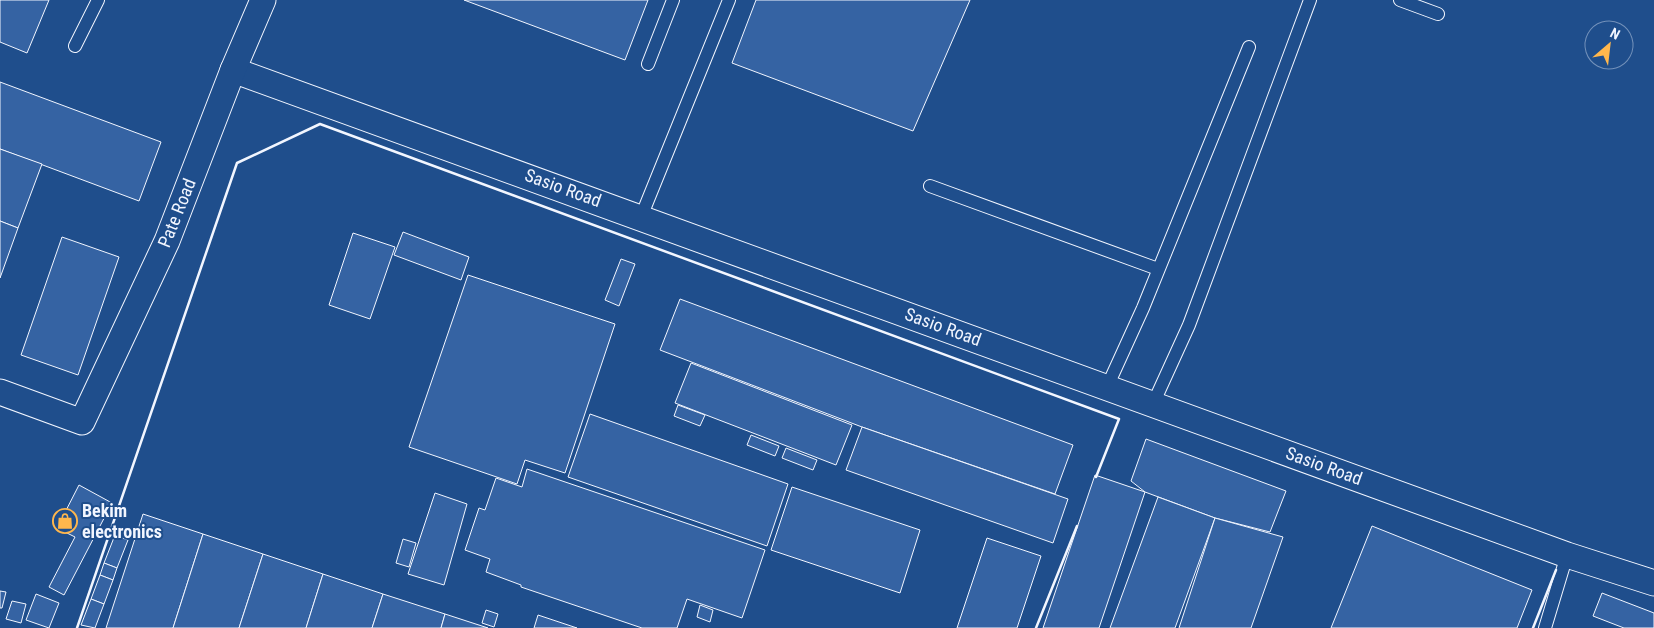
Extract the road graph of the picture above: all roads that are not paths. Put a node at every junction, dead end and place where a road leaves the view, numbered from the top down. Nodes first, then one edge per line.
1 (98, 0) edge
2 (262, 0) edge
3 (673, 0) edge
4 (729, 0) edge
5 (1310, 0) edge
6 (1400, 0) edge
7 (1438, 14) dead end
8 (75, 46) dead end
9 (1249, 47) dead end
10 (648, 64) dead end
11 (233, 70) junction
12 (930, 186) dead end
13 (641, 217) junction
14 (1158, 269) junction
15 (1107, 387) junction
16 (0, 392) edge
17 (1153, 404) junction
18 (1567, 555) junction
19 (1654, 583) edge
20 (1545, 628) edge

1 - 8 lane
2 - 11 street, Pate Road
3 - 10 lane
4 - 13 lane
5 - 17 lane
6 - 7 lane
9 - 14 lane
11 - 13 street, Sasio Road
11 - 16 street, Pate Road
12 - 14 lane
13 - 15 street, Sasio Road
14 - 15 lane
15 - 17 street, Sasio Road
17 - 18 street, Sasio Road
18 - 19 street, Sasio Road
18 - 20 lane

